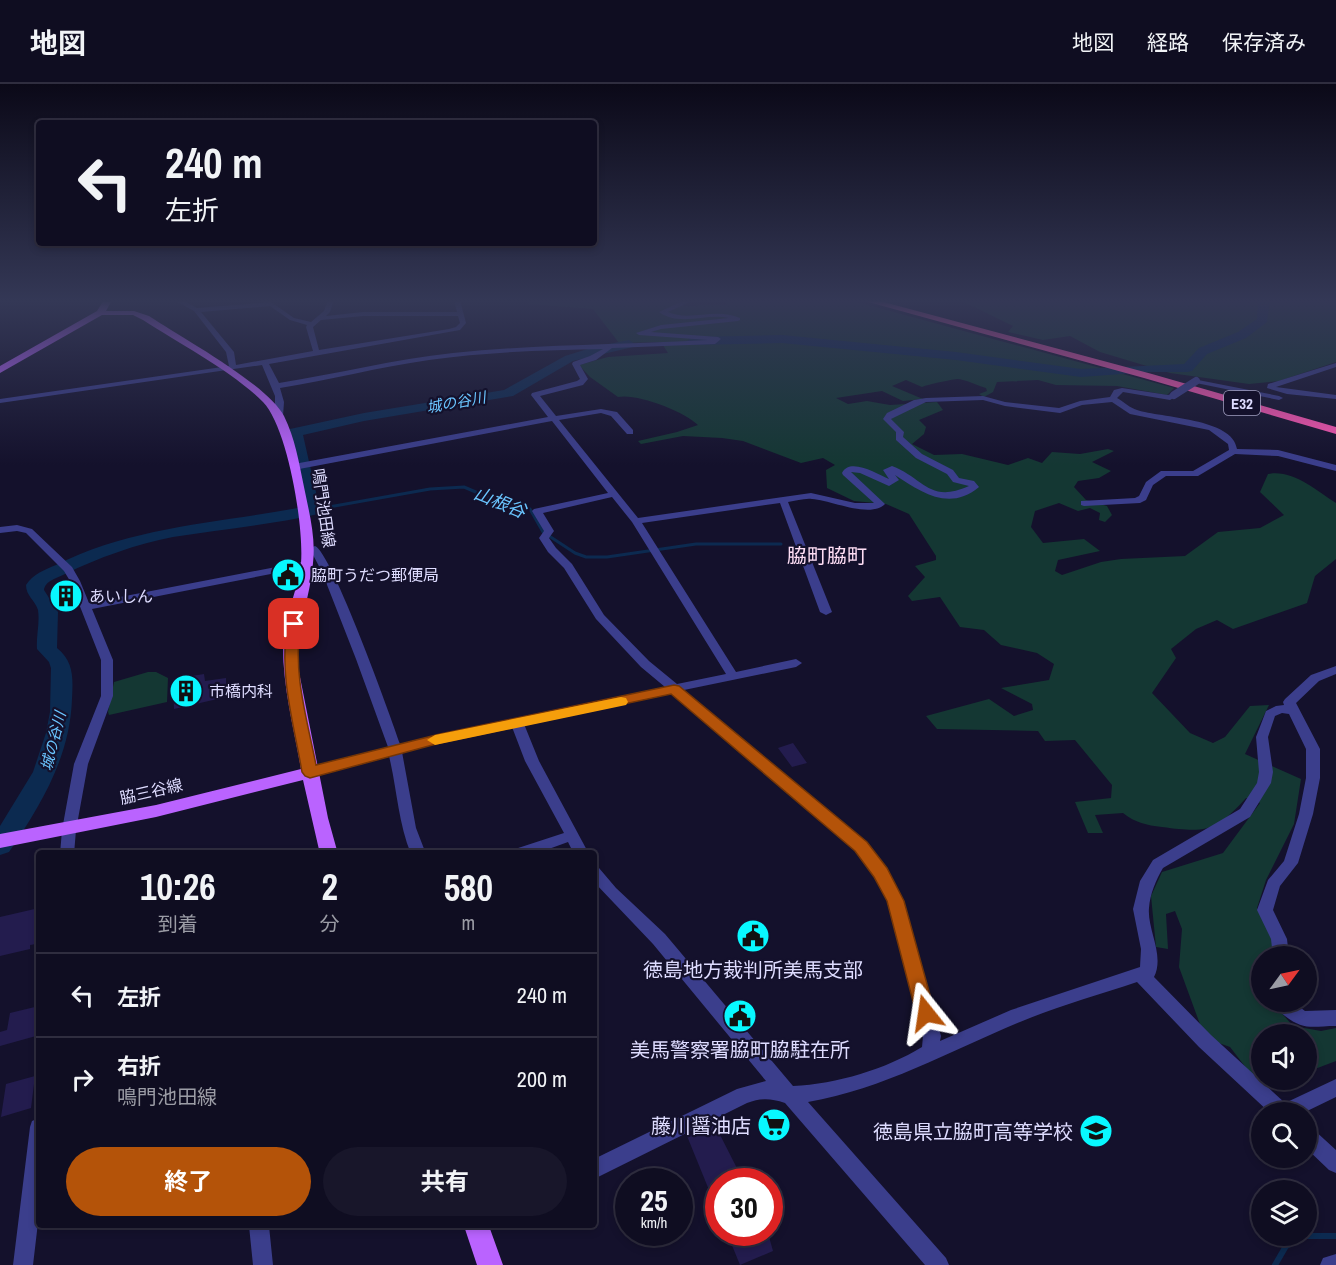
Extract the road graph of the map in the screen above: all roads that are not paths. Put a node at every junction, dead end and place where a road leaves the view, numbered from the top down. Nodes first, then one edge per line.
1 (26, 355) edge
2 (207, 355) edge
3 (230, 355) edge
4 (311, 355) edge
5 (449, 355) edge
6 (597, 355) edge
7 (1070, 355) edge
8 (265, 363) junction
9 (1336, 365) edge
10 (228, 368) junction
11 (0, 370) edge
12 (276, 386) junction
13 (1323, 394) junction
14 (1336, 397) edge
15 (1113, 399) junction
16 (0, 402) edge
17 (279, 416) junction
18 (552, 418) junction
19 (1336, 431) edge
20 (630, 432) dead end
21 (1233, 451) junction
22 (294, 467) junction
23 (1336, 468) edge
24 (615, 494) junction
25 (783, 500) junction
26 (1084, 503) dead end
27 (636, 521) junction
28 (0, 530) edge
29 (307, 558) junction
30 (86, 607) junction
31 (826, 612) dead end
32 (796, 663) dead end
33 (1336, 670) edge
34 (733, 676) junction
35 (674, 689) junction
36 (1294, 710) junction
37 (517, 723) junction
38 (395, 750) junction
39 (310, 772) junction
40 (69, 830) junction
41 (571, 836) junction
42 (7, 840) edge
43 (67, 850) edge
44 (327, 850) edge
45 (418, 850) edge
46 (529, 850) edge
47 (580, 850) edge
48 (597, 876) edge
49 (1281, 946) edge
50 (1140, 974) junction
51 (1293, 1012) edge
52 (1336, 1018) edge
53 (923, 1058) junction
54 (1336, 1088) edge
55 (789, 1095) junction
56 (1272, 1102) edge
57 (1307, 1102) edge
58 (1317, 1145) edge
59 (1336, 1163) edge
60 (597, 1168) edge
61 (36, 1184) edge
62 (35, 1203) edge
63 (259, 1228) edge
64 (482, 1228) edge
65 (1336, 1264) edge
66 (23, 1265) edge
67 (263, 1265) edge
68 (490, 1265) edge
69 (939, 1265) edge
70 (1330, 1265) edge

1 - 11 main road
2 - 10 main road, 鳴門池田線
3 - 10 street
4 - 8 street
5 - 12 street
6 - 18 street
7 - 19 highway, E32
8 - 10 street
8 - 12 street
9 - 13 street
10 - 16 street
10 - 17 main road, 鳴門池田線
12 - 17 street
13 - 14 street
13 - 15 street, bridge
15 - 21 street
15 - 25 street
17 - 22 main road, 鳴門池田線
18 - 20 street
18 - 22 street
18 - 24 street
21 - 23 street
21 - 26 street
22 - 29 main road, 鳴門池田線
24 - 27 street
24 - 35 street
25 - 27 street
25 - 31 street
27 - 34 street
28 - 30 street
29 - 30 street
29 - 38 street
29 - 39 main road, 鳴門池田線
30 - 40 street
32 - 34 street
33 - 36 street
34 - 35 street
35 - 37 street
35 - 53 street
36 - 49 street
36 - 50 street
37 - 38 street
37 - 41 street
38 - 39 street
38 - 45 street
39 - 40 main road, 脇三谷線
39 - 44 main road, 鳴門池田線
40 - 42 main road, 脇三谷線
40 - 43 street
41 - 46 street
41 - 47 street
48 - 55 street
50 - 53 street
50 - 56 street
51 - 52 street
53 - 55 street
54 - 57 street
55 - 60 street
55 - 69 street
58 - 59 street
61 - 62 street
62 - 66 street
63 - 67 street
64 - 68 main road
65 - 70 street

